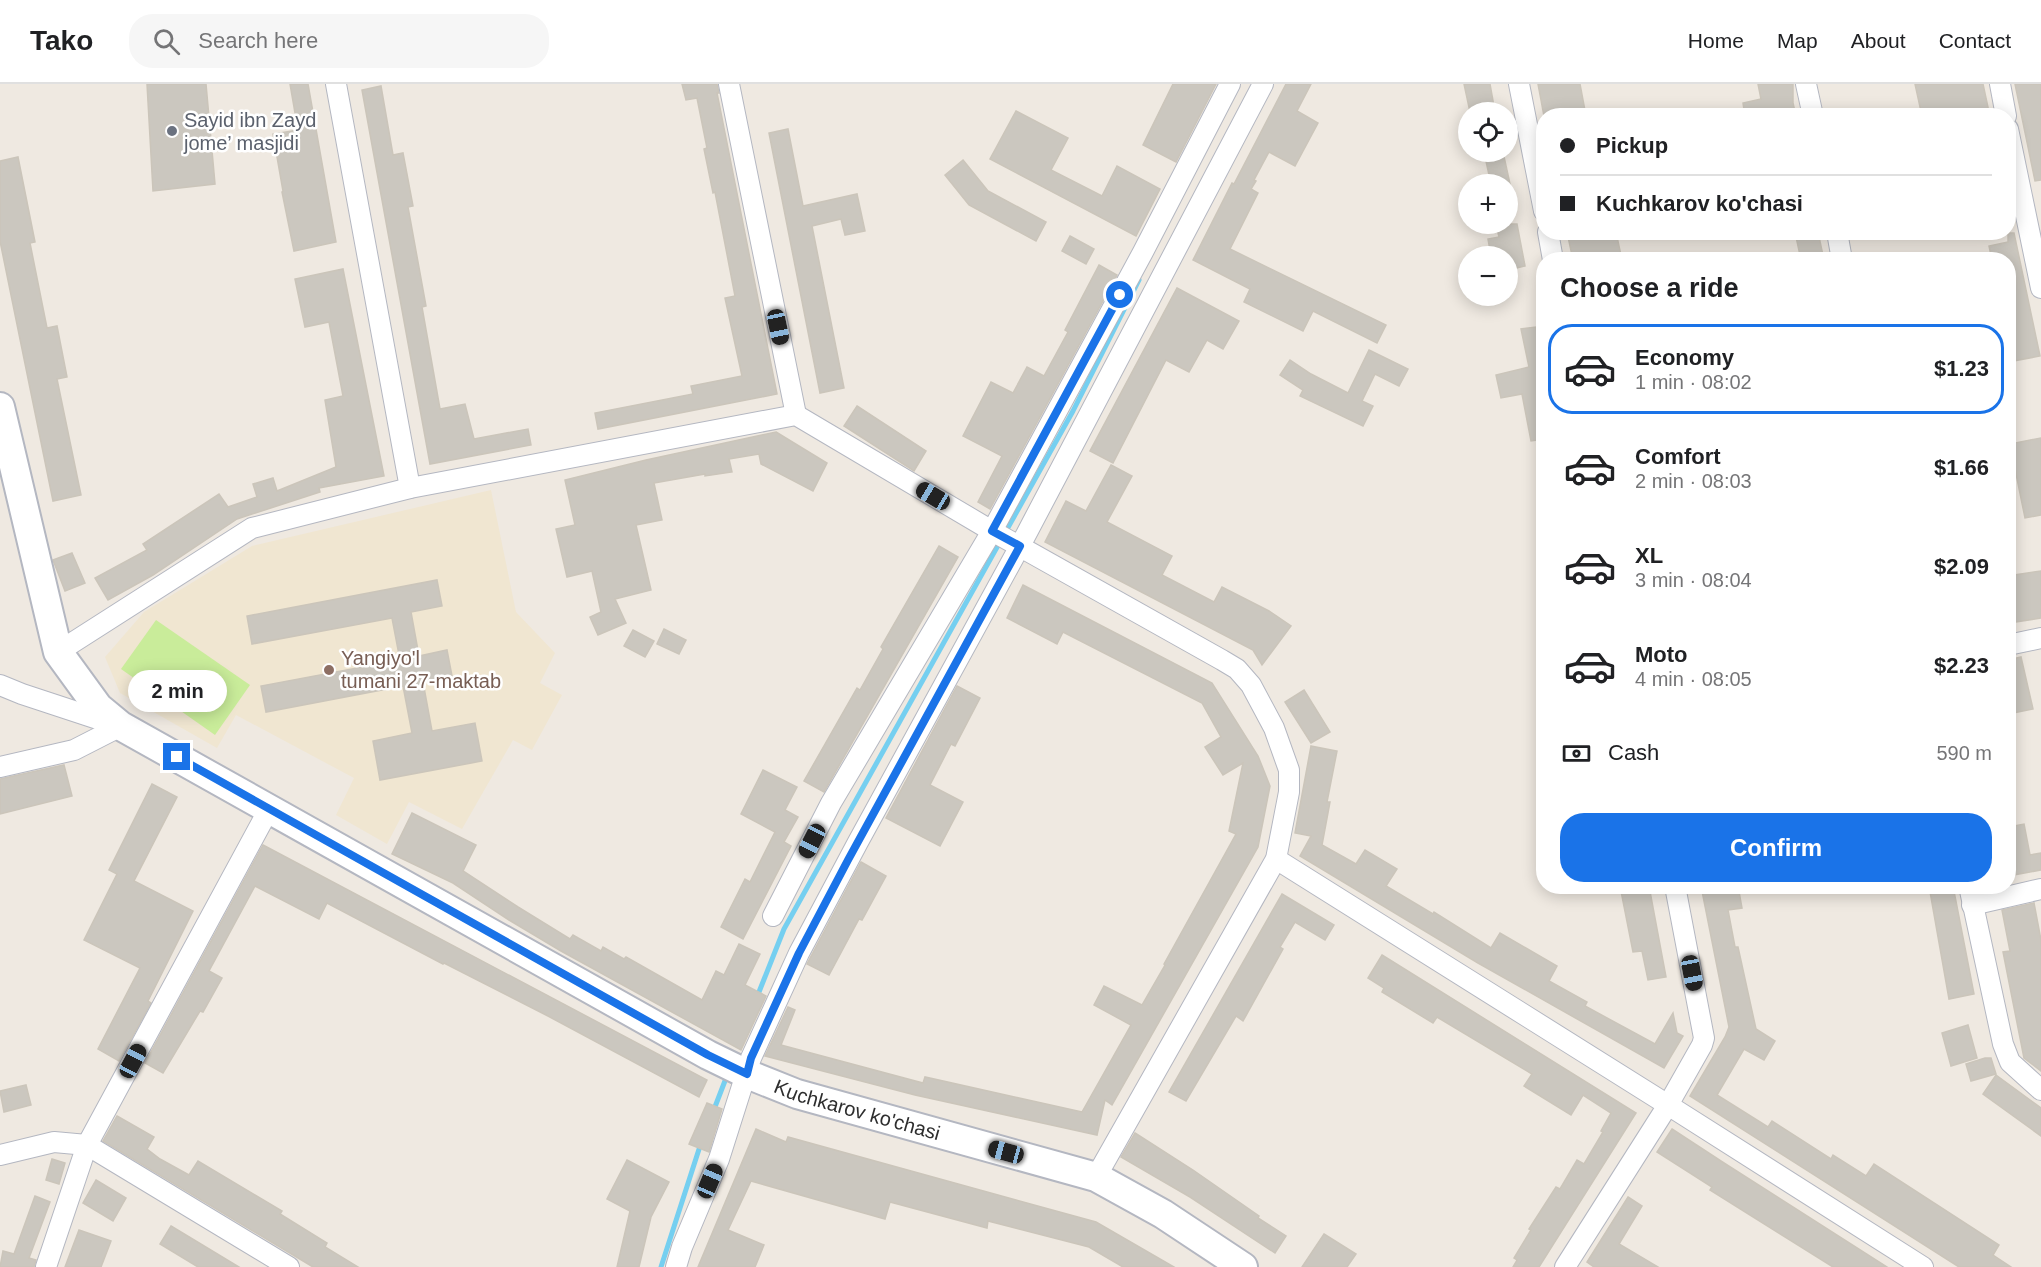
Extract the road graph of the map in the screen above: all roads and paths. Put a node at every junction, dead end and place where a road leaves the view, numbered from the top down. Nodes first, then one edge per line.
1 (336, 84) edge
2 (729, 84) edge
3 (1230, 84) edge
4 (1263, 84) edge
5 (1519, 84) edge
6 (1806, 84) edge
7 (2000, 84) edge
8 (1811, 108) edge
9 (2004, 108) edge
10 (2016, 168) edge
11 (1536, 170) edge
12 (2041, 288) edge
13 (0, 407) edge
14 (796, 415) junction
15 (410, 488) junction
16 (993, 532) junction
17 (1019, 546) junction
18 (2041, 638) edge
19 (2016, 643) edge
20 (58, 652) junction
21 (0, 685) edge
22 (121, 726) junction
23 (0, 767) edge
24 (269, 808) junction
25 (1276, 859) junction
26 (2041, 889) edge
27 (2016, 892) edge
28 (1677, 894) edge
29 (1991, 894) edge
30 (1971, 896) edge
31 (773, 916) dead end
32 (747, 1074) junction
33 (2041, 1090) edge
34 (1668, 1105) junction
35 (87, 1145) junction
36 (0, 1155) edge
37 (1096, 1177) junction
38 (46, 1267) edge
39 (289, 1267) edge
40 (676, 1267) edge
41 (1243, 1267) edge
42 (1565, 1267) edge
43 (1923, 1267) edge

1 - 15 street
2 - 14 street
3 - 16 street
4 - 17 street
5 - 11 street
6 - 8 street
7 - 9 street
10 - 12 street
13 - 20 main road
14 - 15 street
14 - 16 street
15 - 20 street
16 - 17 street
16 - 31 street
17 - 25 street
17 - 32 street
18 - 19 street
20 - 22 main road
21 - 22 street, Kuchkarov ko'chasi
22 - 23 street
22 - 24 main road, Kuchkarov ko'chasi
24 - 32 main road, Kuchkarov ko'chasi
24 - 35 street
25 - 34 street
25 - 37 street
26 - 27 street
28 - 34 street
29 - 30 street
30 - 33 street
32 - 37 main road, Kuchkarov ko'chasi
32 - 40 street
34 - 42 street
34 - 43 street
35 - 36 street
35 - 38 street
35 - 39 street
37 - 41 main road, Kuchkarov ko'chasi

